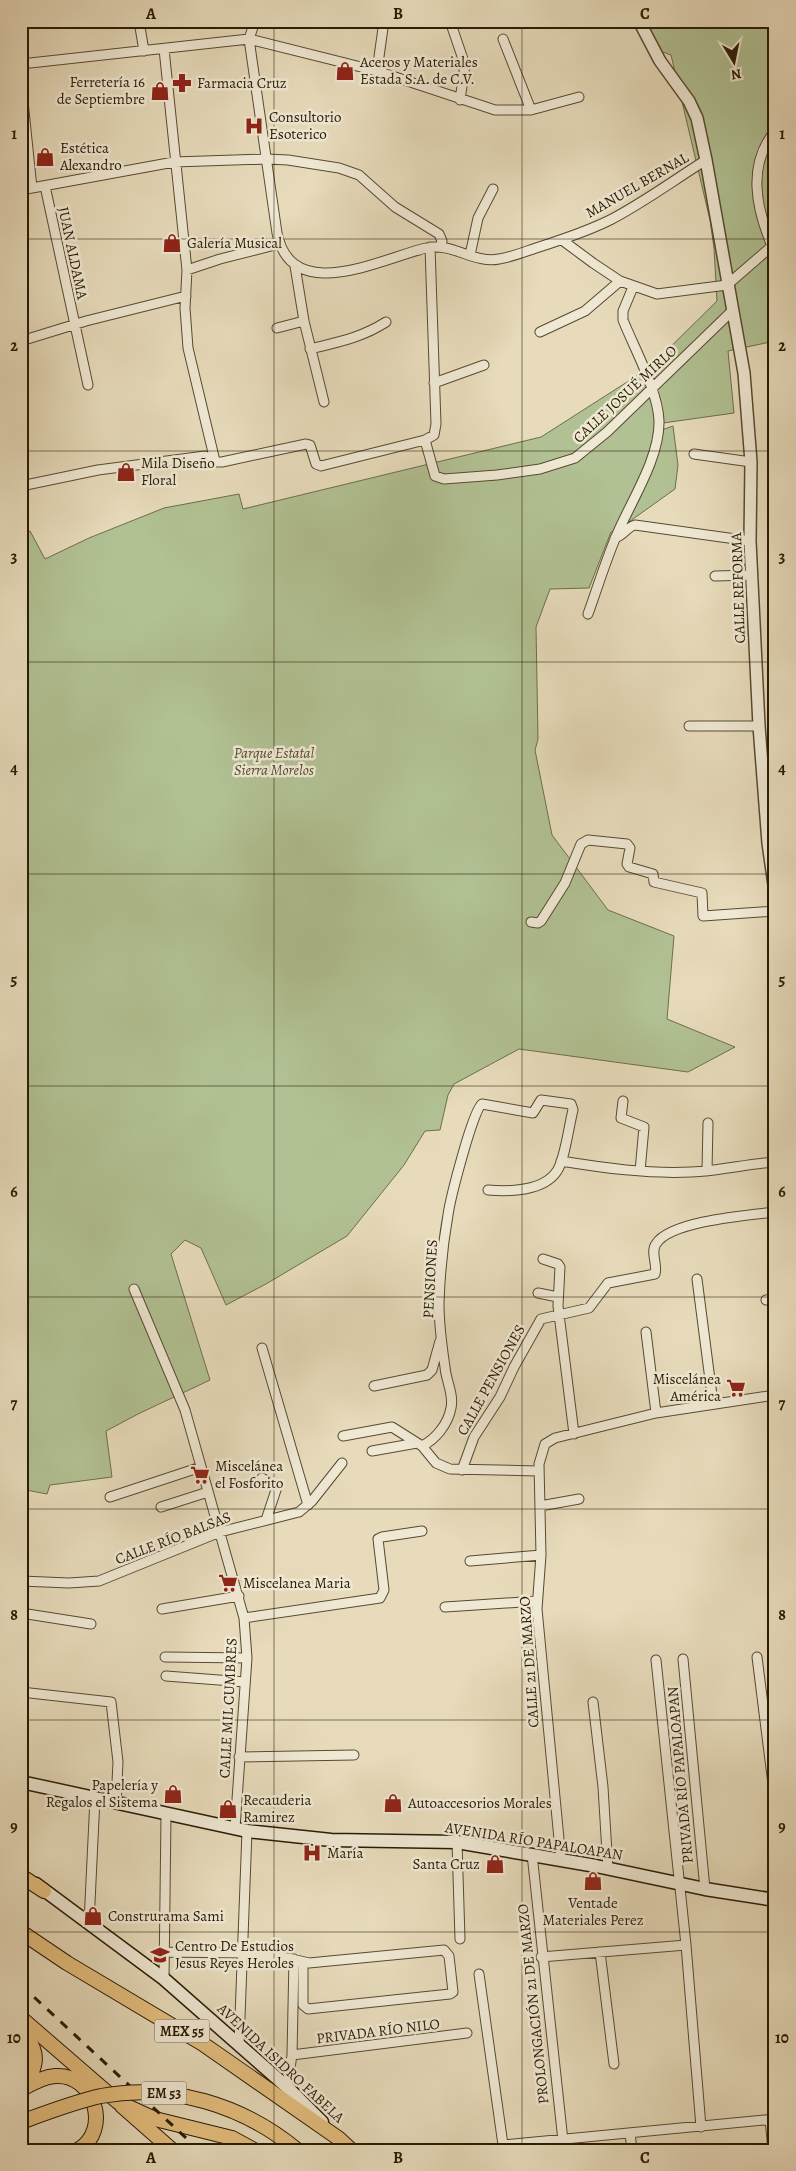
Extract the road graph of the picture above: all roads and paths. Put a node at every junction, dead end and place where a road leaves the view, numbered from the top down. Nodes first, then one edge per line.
1 (139, 21) edge
2 (255, 21) edge
3 (384, 21) edge
4 (450, 21) edge
5 (639, 21) edge
6 (250, 39) junction
7 (503, 39) dead end
8 (164, 49) junction
9 (144, 51) junction
10 (21, 64) edge
11 (377, 71) junction
12 (21, 82) edge
13 (579, 97) dead end
14 (460, 100) junction
15 (531, 110) junction
16 (775, 131) edge
17 (267, 159) junction
18 (706, 160) junction
19 (174, 162) junction
20 (46, 186) junction
21 (32, 188) junction
22 (492, 189) dead end
23 (21, 190) edge
24 (562, 240) junction
25 (279, 244) junction
26 (430, 247) junction
27 (440, 247) junction
28 (773, 247) edge
29 (470, 255) junction
30 (295, 266) junction
31 (187, 270) junction
32 (620, 281) junction
33 (727, 284) junction
34 (633, 287) junction
35 (186, 296) junction
36 (731, 312) junction
37 (304, 321) junction
38 (386, 322) dead end
39 (74, 325) junction
40 (277, 328) dead end
41 (540, 332) dead end
42 (21, 341) edge
43 (310, 349) junction
44 (484, 365) dead end
45 (434, 383) junction
46 (88, 385) dead end
47 (652, 389) junction
48 (324, 402) dead end
49 (425, 440) junction
50 (694, 454) dead end
51 (215, 461) junction
52 (751, 462) junction
53 (21, 486) edge
54 (615, 538) junction
55 (750, 541) junction
56 (752, 575) junction
57 (715, 576) dead end
58 (588, 614) dead end
59 (689, 726) dead end
60 (758, 726) junction
61 (775, 892) edge
62 (775, 912) edge
63 (531, 922) dead end
64 (623, 1101) dead end
65 (708, 1124) dead end
66 (561, 1162) junction
67 (775, 1162) edge
68 (640, 1171) junction
69 (707, 1171) junction
70 (488, 1190) dead end
71 (775, 1212) edge
72 (543, 1259) dead end
73 (697, 1279) dead end
74 (134, 1289) dead end
75 (538, 1293) dead end
76 (558, 1297) junction
77 (559, 1314) junction
78 (646, 1332) dead end
79 (442, 1334) junction
80 (262, 1348) dead end
81 (374, 1386) dead end
82 (775, 1395) edge
83 (713, 1403) junction
84 (656, 1413) junction
85 (574, 1434) junction
86 (343, 1436) dead end
87 (420, 1445) junction
88 (372, 1451) dead end
89 (342, 1463) dead end
90 (201, 1467) junction
91 (462, 1470) junction
92 (538, 1471) junction
93 (262, 1478) dead end
94 (208, 1492) junction
95 (110, 1497) dead end
96 (579, 1499) dead end
97 (308, 1504) junction
98 (540, 1506) junction
99 (161, 1507) dead end
100 (266, 1520) junction
101 (422, 1531) dead end
102 (220, 1532) junction
103 (540, 1555) junction
104 (470, 1562) dead end
105 (21, 1581) edge
106 (239, 1596) junction
107 (537, 1601) junction
108 (446, 1607) dead end
109 (162, 1608) dead end
110 (21, 1613) edge
111 (244, 1618) junction
112 (91, 1624) dead end
113 (165, 1657) dead end
114 (757, 1657) dead end
115 (246, 1658) junction
116 (682, 1658) dead end
117 (656, 1660) dead end
118 (166, 1676) dead end
119 (245, 1682) junction
120 (21, 1692) edge
121 (593, 1702) dead end
122 (354, 1755) dead end
123 (240, 1757) junction
124 (21, 1782) edge
125 (95, 1798) junction
126 (775, 1800) edge
127 (116, 1803) junction
128 (166, 1814) junction
129 (241, 1829) junction
130 (457, 1842) junction
131 (532, 1854) junction
132 (561, 1860) junction
133 (608, 1869) junction
134 (21, 1874) edge
135 (679, 1884) junction
136 (705, 1889) junction
137 (44, 1891) joint
138 (775, 1900) edge
139 (89, 1923) junction
140 (21, 1932) edge
141 (460, 1939) dead end
142 (686, 1945) junction
143 (166, 1952) junction
144 (600, 1952) junction
145 (244, 1953) junction
146 (541, 1957) junction
147 (294, 1959) junction
148 (303, 1962) junction
149 (479, 1974) dead end
150 (164, 1979) junction
151 (21, 2018) edge
152 (21, 2031) edge
153 (467, 2033) dead end
154 (239, 2044) junction
155 (292, 2055) junction
156 (614, 2064) dead end
157 (287, 2087) junction
158 (22, 2089) edge
159 (118, 2102) junction
160 (772, 2119) edge
161 (21, 2122) edge
162 (701, 2127) junction
163 (630, 2133) junction
164 (338, 2138) junction
165 (562, 2139) junction
166 (499, 2147) edge
167 (78, 2150) edge
168 (172, 2150) edge
169 (254, 2150) edge
170 (297, 2150) edge
171 (351, 2150) edge
172 (564, 2150) edge
173 (632, 2150) edge
174 (773, 2150) edge

1 - 9 street
2 - 6 street
3 - 11 street
4 - 14 street
5 - 18 street, CALLE REFORMA
6 - 8 street
6 - 11 street
6 - 17 street
7 - 15 street
8 - 9 street
8 - 19 street
9 - 10 street
11 - 14 street
12 - 21 street
13 - 15 street
14 - 15 street
16 - 28 street
17 - 19 street
17 - 25 street
17 - 27 street
18 - 24 street, MANUEL BERNAL
18 - 33 street, CALLE REFORMA
19 - 20 street
19 - 31 street
20 - 21 street
20 - 39 street, JUAN ALDAMA
21 - 23 street
22 - 29 street
24 - 29 street, MANUEL BERNAL
24 - 32 street
25 - 30 street
25 - 31 street
26 - 27 street, MANUEL BERNAL
26 - 30 street, MANUEL BERNAL
26 - 45 street
27 - 29 street, MANUEL BERNAL
28 - 33 street
30 - 37 street
31 - 35 street
32 - 34 street
32 - 41 street
33 - 34 street
33 - 36 street, CALLE REFORMA
34 - 47 street
35 - 39 street
35 - 51 street
36 - 47 street, CALLE JOSUÉ MIRLO
36 - 52 street, CALLE REFORMA
37 - 40 street
37 - 43 street
38 - 43 street
39 - 42 street
39 - 46 street, JUAN ALDAMA
43 - 48 street
44 - 45 street
45 - 49 street
47 - 49 street, CALLE JOSUÉ MIRLO
47 - 54 street
49 - 51 street
50 - 52 street
51 - 53 street
52 - 55 street, CALLE REFORMA
54 - 55 street
54 - 58 street
55 - 56 street, CALLE REFORMA
56 - 57 street
56 - 60 street, CALLE REFORMA
59 - 60 street
60 - 61 street, CALLE REFORMA
62 - 63 street
64 - 68 street
65 - 69 street
66 - 68 street
66 - 70 street
66 - 79 street, PENSIONES
67 - 69 street
68 - 69 street
71 - 77 street, CALLE PENSIONES
72 - 76 street
73 - 83 street
74 - 90 street, CALLE MIL CUMBRES
75 - 76 street
76 - 77 street
77 - 85 street
77 - 91 street, CALLE PENSIONES
78 - 84 street
79 - 81 street
79 - 87 street, PENSIONES
80 - 97 street
82 - 83 street
83 - 84 street
84 - 85 street
85 - 92 street, CALLE 21 DE MARZO
86 - 87 street
87 - 88 street
87 - 91 street
89 - 97 street, CALLE RÍO BALSAS
90 - 94 street, CALLE MIL CUMBRES
90 - 95 street
91 - 92 street
92 - 98 street, CALLE 21 DE MARZO
93 - 100 street
94 - 99 street
94 - 102 street, CALLE MIL CUMBRES
96 - 98 street
97 - 100 street, CALLE RÍO BALSAS
98 - 103 street, CALLE 21 DE MARZO
100 - 102 street, CALLE RÍO BALSAS
101 - 111 street
102 - 105 street, CALLE RÍO BALSAS
102 - 106 street, CALLE MIL CUMBRES
103 - 104 street
103 - 107 street, CALLE 21 DE MARZO
106 - 109 street
106 - 111 street, CALLE MIL CUMBRES
107 - 108 street
107 - 132 street, CALLE 21 DE MARZO
110 - 112 street
111 - 115 street, CALLE MIL CUMBRES
113 - 115 street
114 - 126 street
115 - 119 street, CALLE MIL CUMBRES
116 - 136 street, PRIVADA RÍO PAPALOAPAN
117 - 135 street
118 - 119 street
119 - 123 street, CALLE MIL CUMBRES
120 - 127 street
121 - 133 street
122 - 123 street
123 - 129 street, CALLE MIL CUMBRES
124 - 125 main road, AVENIDA RÍO PAPALOAPAN
125 - 127 main road, AVENIDA RÍO PAPALOAPAN
125 - 139 street
127 - 128 main road, AVENIDA RÍO PAPALOAPAN
128 - 129 main road, AVENIDA RÍO PAPALOAPAN
128 - 143 street
129 - 130 main road, AVENIDA RÍO PAPALOAPAN
129 - 145 street, CALLE MIL CUMBRES
130 - 131 main road, AVENIDA RÍO PAPALOAPAN
130 - 141 street
131 - 132 main road, AVENIDA RÍO PAPALOAPAN
131 - 146 street, PROLONGACIÓN 21 DE MARZO
132 - 133 main road, AVENIDA RÍO PAPALOAPAN
133 - 135 main road, AVENIDA RÍO PAPALOAPAN
134 - 137 main road
135 - 136 main road, AVENIDA RÍO PAPALOAPAN
135 - 142 street
136 - 138 main road, AVENIDA RÍO PAPALOAPAN
137 - 139 main road, AVENIDA ISIDRO FABELA / MEX 55
139 - 150 main road, AVENIDA ISIDRO FABELA / MEX 55
140 - 164 main road, AVENIDA ISIDRO FABELA / MEX 55
142 - 144 street
142 - 162 street
143 - 145 street
143 - 150 street
144 - 146 street
144 - 156 street
145 - 147 street
145 - 154 street, CALLE MIL CUMBRES
146 - 165 street, PROLONGACIÓN 21 DE MARZO
147 - 148 street
147 - 155 street
148 - 148 street
149 - 166 street
150 - 154 main road, AVENIDA ISIDRO FABELA / MEX 55
151 - 159 main road
152 - 158 main road
153 - 155 street, PRIVADA RÍO NILO
154 - 157 main road, AVENIDA ISIDRO FABELA / MEX 55
155 - 157 street
157 - 164 main road, AVENIDA ISIDRO FABELA / MEX 55
158 - 167 main road
159 - 168 main road
159 - 169 main road
160 - 162 street
160 - 174 street
161 - 170 main road, EM 53, bridge
162 - 163 street
163 - 165 street
163 - 173 street
164 - 171 main road, MEX 55
165 - 166 street
165 - 172 street, PROLONGACIÓN 21 DE MARZO

